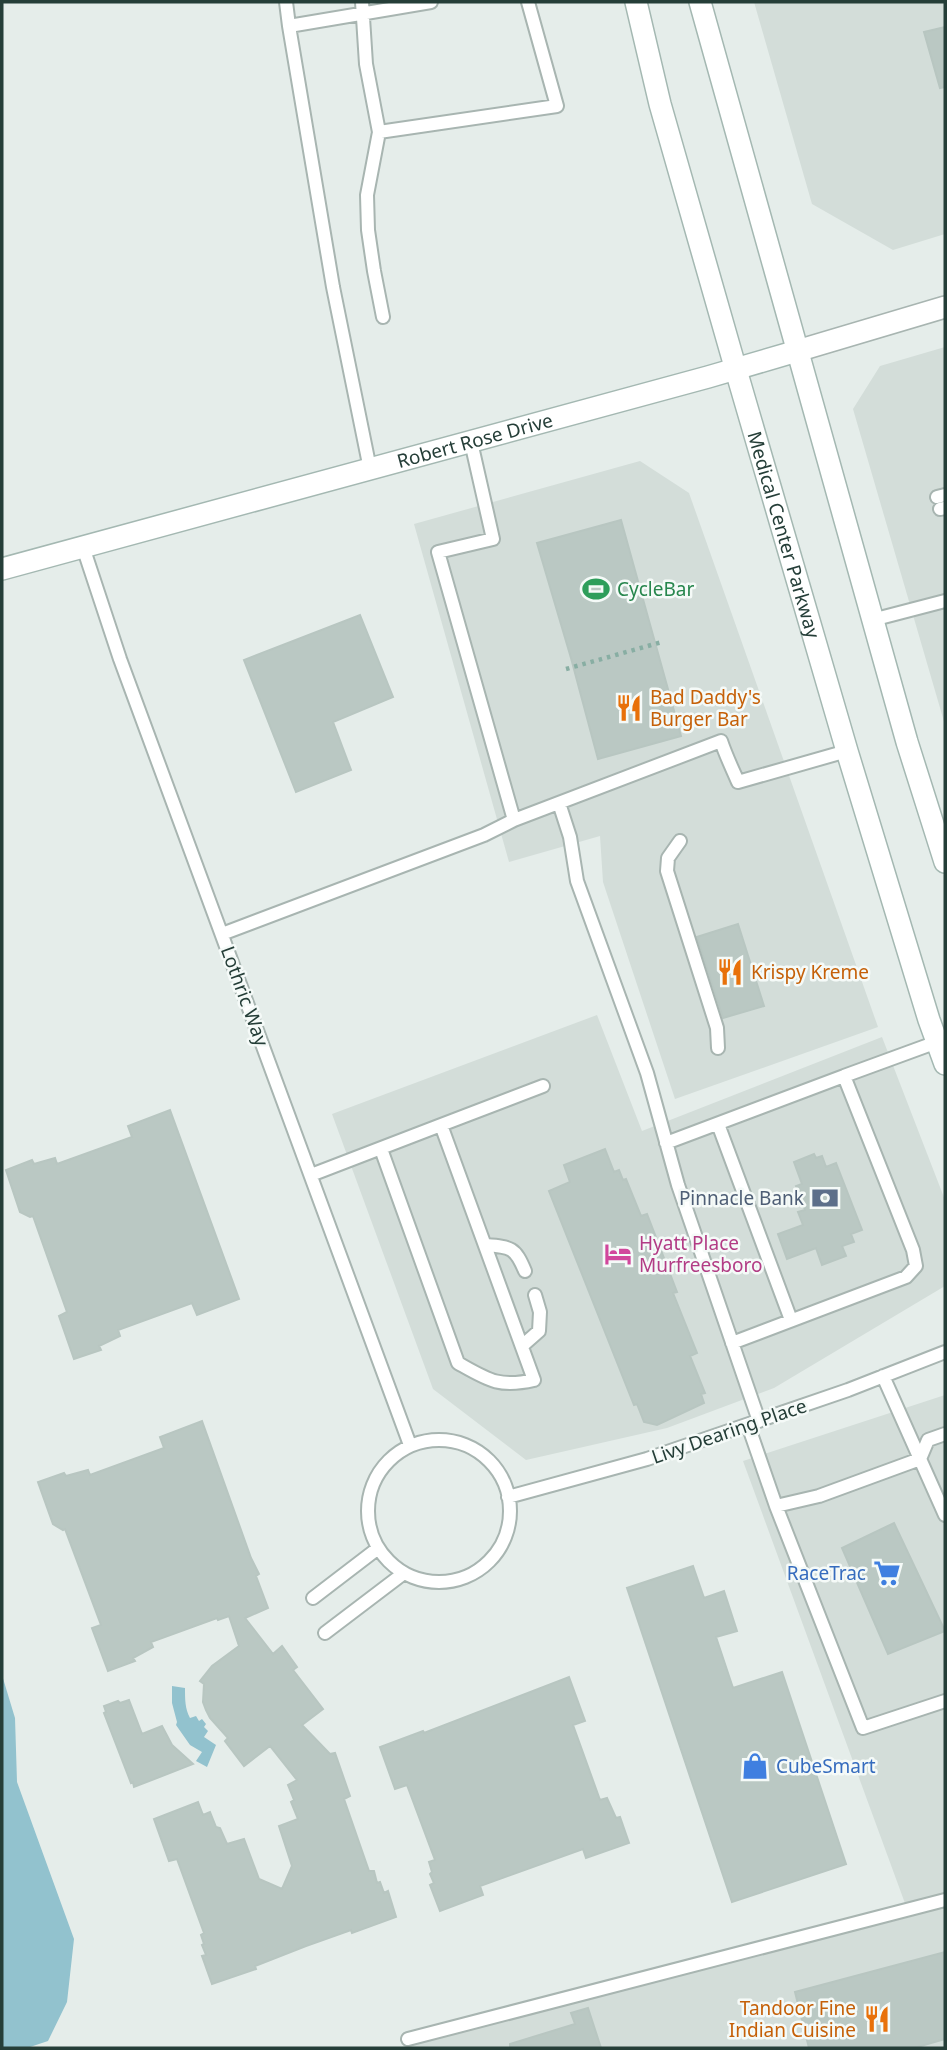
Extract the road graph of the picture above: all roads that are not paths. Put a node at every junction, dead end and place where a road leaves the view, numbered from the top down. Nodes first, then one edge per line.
1 (286, 2) edge
2 (431, 2) edge
3 (528, 2) edge
4 (636, 2) edge
5 (699, 2) edge
6 (363, 8) edge
7 (289, 26) junction
8 (379, 132) junction
9 (945, 307) edge
10 (383, 317) dead end
11 (797, 351) junction
12 (736, 370) junction
13 (471, 442) junction
14 (370, 469) junction
15 (83, 547) junction
16 (2, 569) edge
17 (945, 601) edge
18 (872, 620) junction
19 (847, 751) junction
20 (559, 803) junction
21 (514, 820) junction
22 (680, 841) dead end
23 (945, 862) edge
24 (222, 934) junction
25 (937, 1042) junction
26 (718, 1048) dead end
27 (945, 1064) edge
28 (844, 1076) junction
29 (543, 1086) dead end
30 (718, 1124) junction
31 (441, 1125) junction
32 (666, 1143) junction
33 (381, 1149) junction
34 (311, 1175) junction
35 (485, 1245) junction
36 (525, 1271) dead end
37 (535, 1294) dead end
38 (791, 1320) junction
39 (732, 1343) junction
40 (522, 1346) junction
41 (945, 1352) edge
42 (883, 1377) junction
43 (753, 1423) junction
44 (945, 1434) edge
45 (410, 1445) junction
46 (920, 1459) junction
47 (508, 1497) junction
48 (776, 1506) junction
49 (945, 1515) edge
50 (377, 1549) junction
51 (404, 1573) junction
52 (313, 1598) dead end
53 (325, 1633) dead end
54 (945, 1701) edge
55 (945, 1900) edge
56 (408, 2039) dead end

1 - 7 lane
2 - 6 lane
3 - 8 lane
4 - 12 main road, Medical Center Parkway
5 - 11 main road
6 - 7 lane
6 - 8 lane
7 - 14 lane
8 - 10 lane
9 - 11 main road, Robert Rose Drive
11 - 12 main road, Robert Rose Drive
11 - 18 main road
12 - 13 main road, Robert Rose Drive
12 - 19 main road, Medical Center Parkway
13 - 14 main road, Robert Rose Drive
13 - 21 lane
14 - 15 main road, Robert Rose Drive
15 - 16 main road, Robert Rose Drive
15 - 24 lane, Lothric Way
17 - 18 lane
18 - 23 main road
19 - 20 lane
19 - 25 main road, Medical Center Parkway
20 - 21 lane
20 - 32 lane
21 - 24 lane
22 - 26 lane
24 - 34 lane, Lothric Way
25 - 27 main road, Medical Center Parkway
25 - 28 lane
28 - 30 lane
28 - 38 lane
29 - 31 lane
30 - 32 lane
30 - 38 lane
31 - 33 lane
31 - 35 lane
32 - 39 lane
33 - 34 lane
33 - 40 lane
34 - 45 lane, Lothric Way
35 - 36 lane
35 - 40 lane
37 - 40 lane
38 - 39 lane
39 - 43 lane
41 - 42 lane, Livy Dearing Place
42 - 43 lane, Livy Dearing Place
42 - 46 lane
43 - 47 lane, Livy Dearing Place
43 - 48 lane
44 - 46 lane
45 - 47 lane
45 - 50 lane
46 - 48 lane
46 - 49 lane
47 - 51 lane
48 - 54 lane
50 - 51 lane
50 - 52 lane
51 - 53 lane
55 - 56 lane

